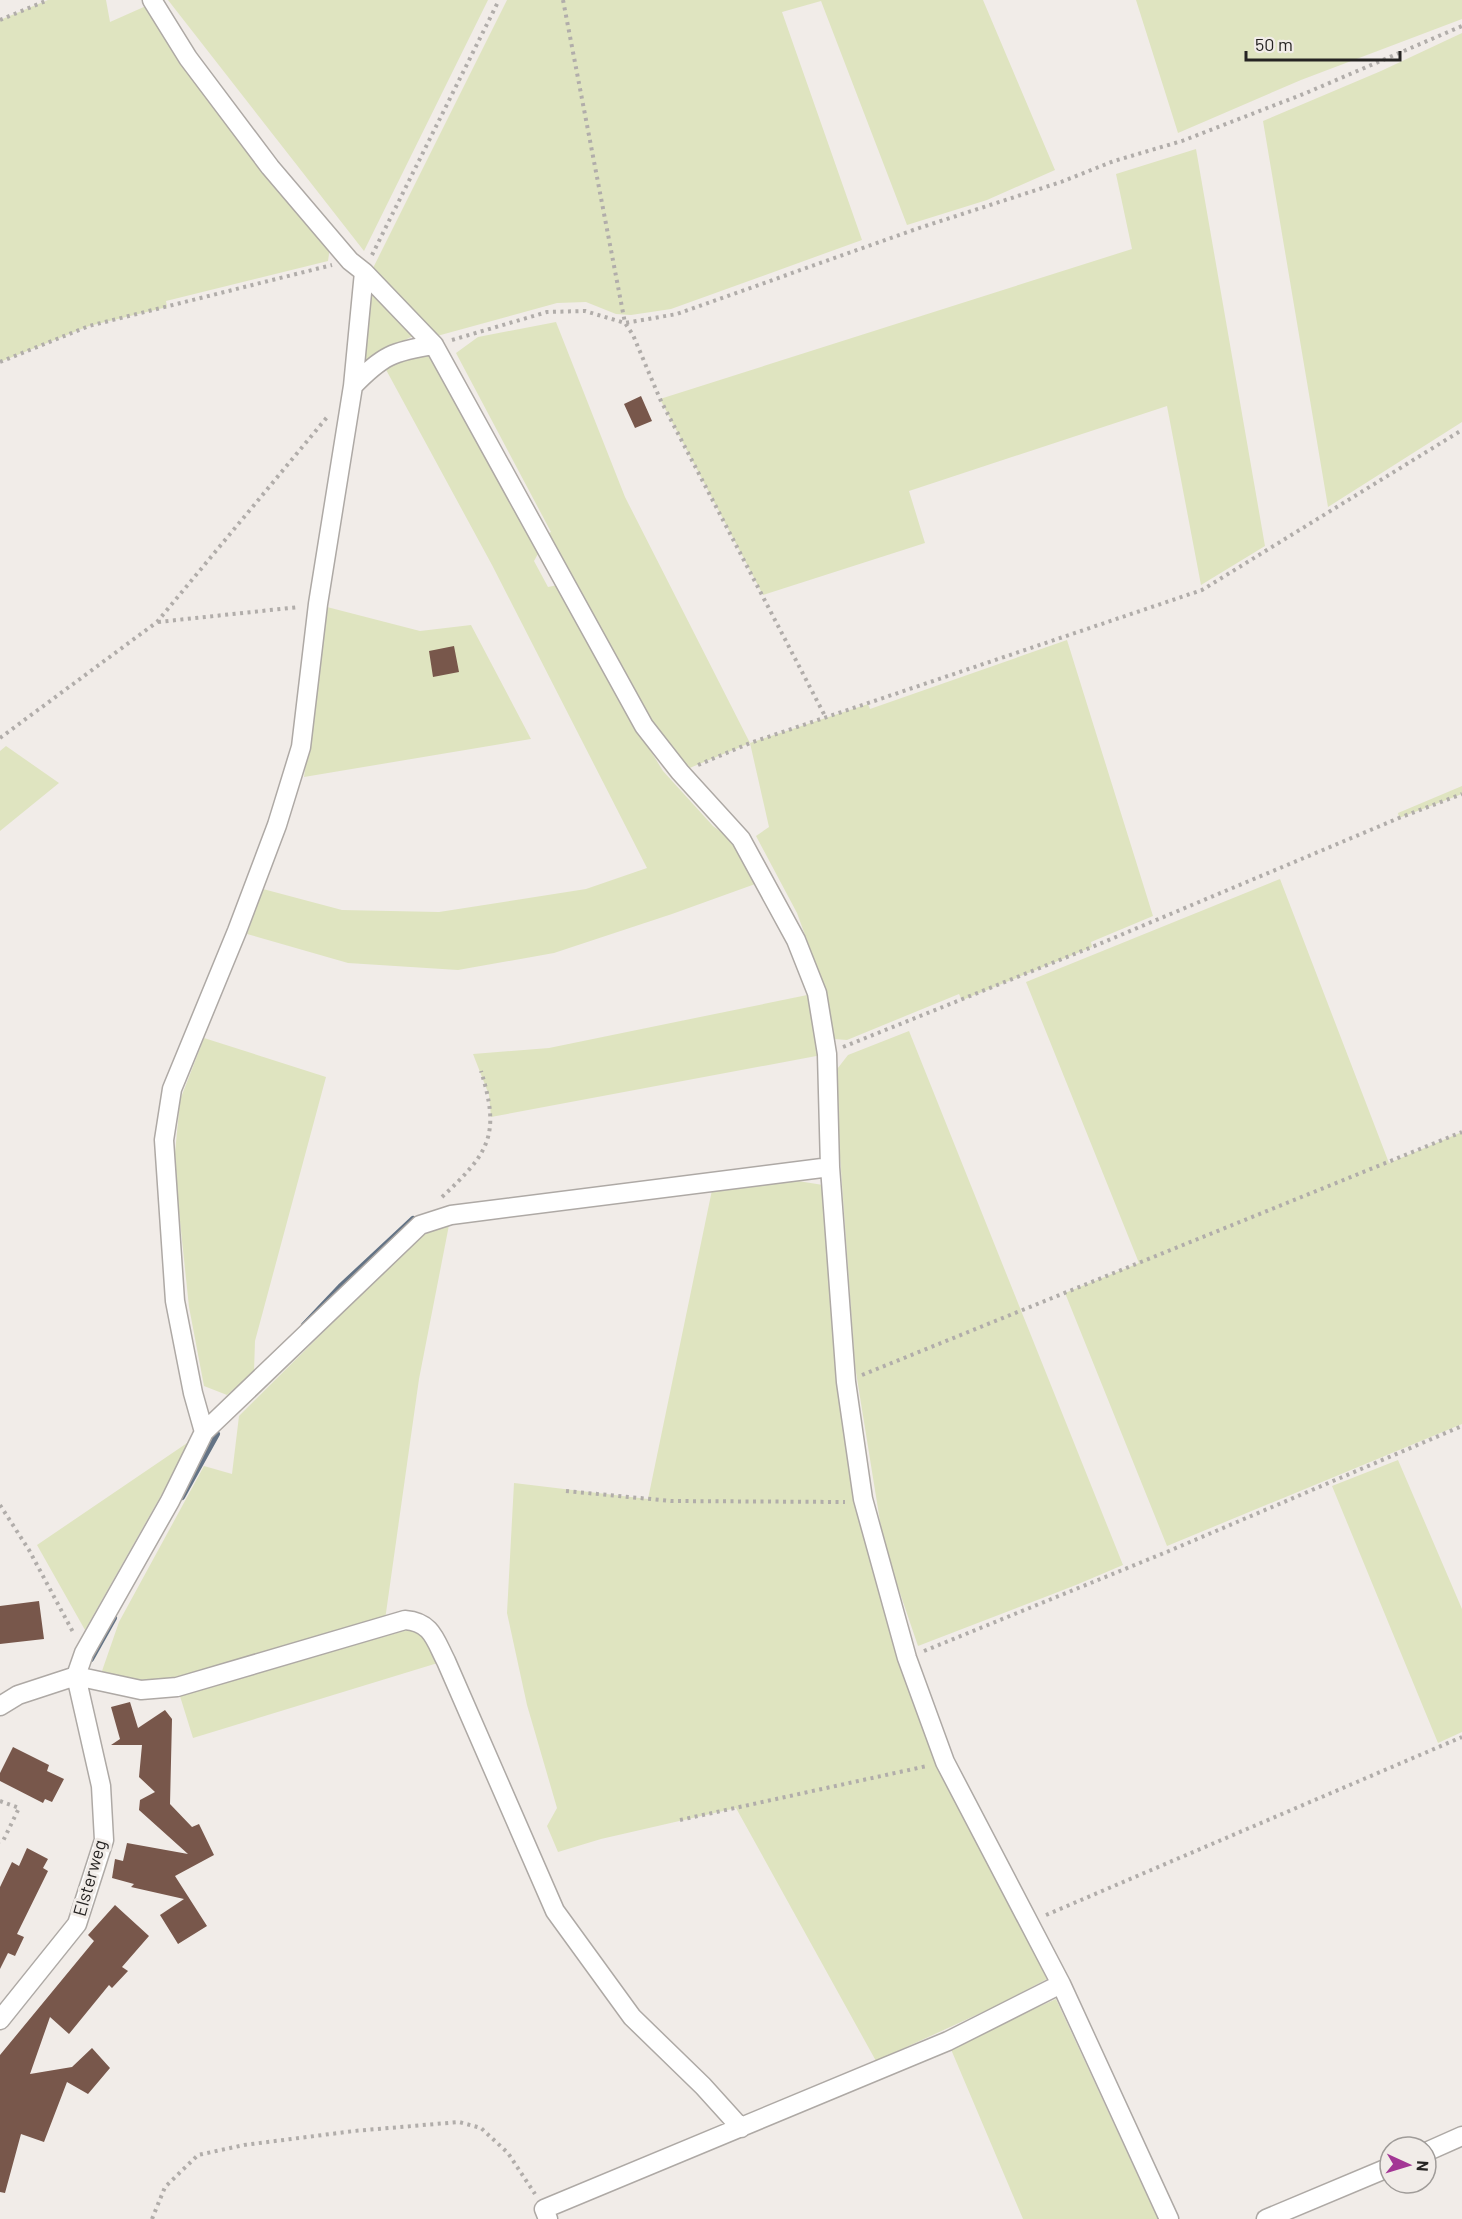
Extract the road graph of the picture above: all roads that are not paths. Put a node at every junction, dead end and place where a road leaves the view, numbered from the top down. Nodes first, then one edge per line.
1 (152, 0) edge
2 (357, 266) junction
3 (434, 345) junction
4 (353, 386) junction
5 (830, 1167) junction
6 (204, 1432) junction
7 (76, 1676) junction
8 (0, 1706) edge
9 (1061, 1984) junction
10 (0, 2020) edge
11 (741, 2128) junction
12 (1462, 2136) edge
13 (1438, 2147) edge
14 (1378, 2172) edge
15 (546, 2214) edge
16 (1169, 2219) edge
17 (1266, 2219) edge

1 - 2 street
2 - 3 street
2 - 4 street
3 - 4 street
3 - 5 street
4 - 6 street
5 - 6 street
5 - 9 street
6 - 7 street
7 - 8 street
7 - 10 street, Elsterweg
7 - 11 street
9 - 11 street
9 - 16 street
11 - 15 street
12 - 13 street
14 - 17 street

